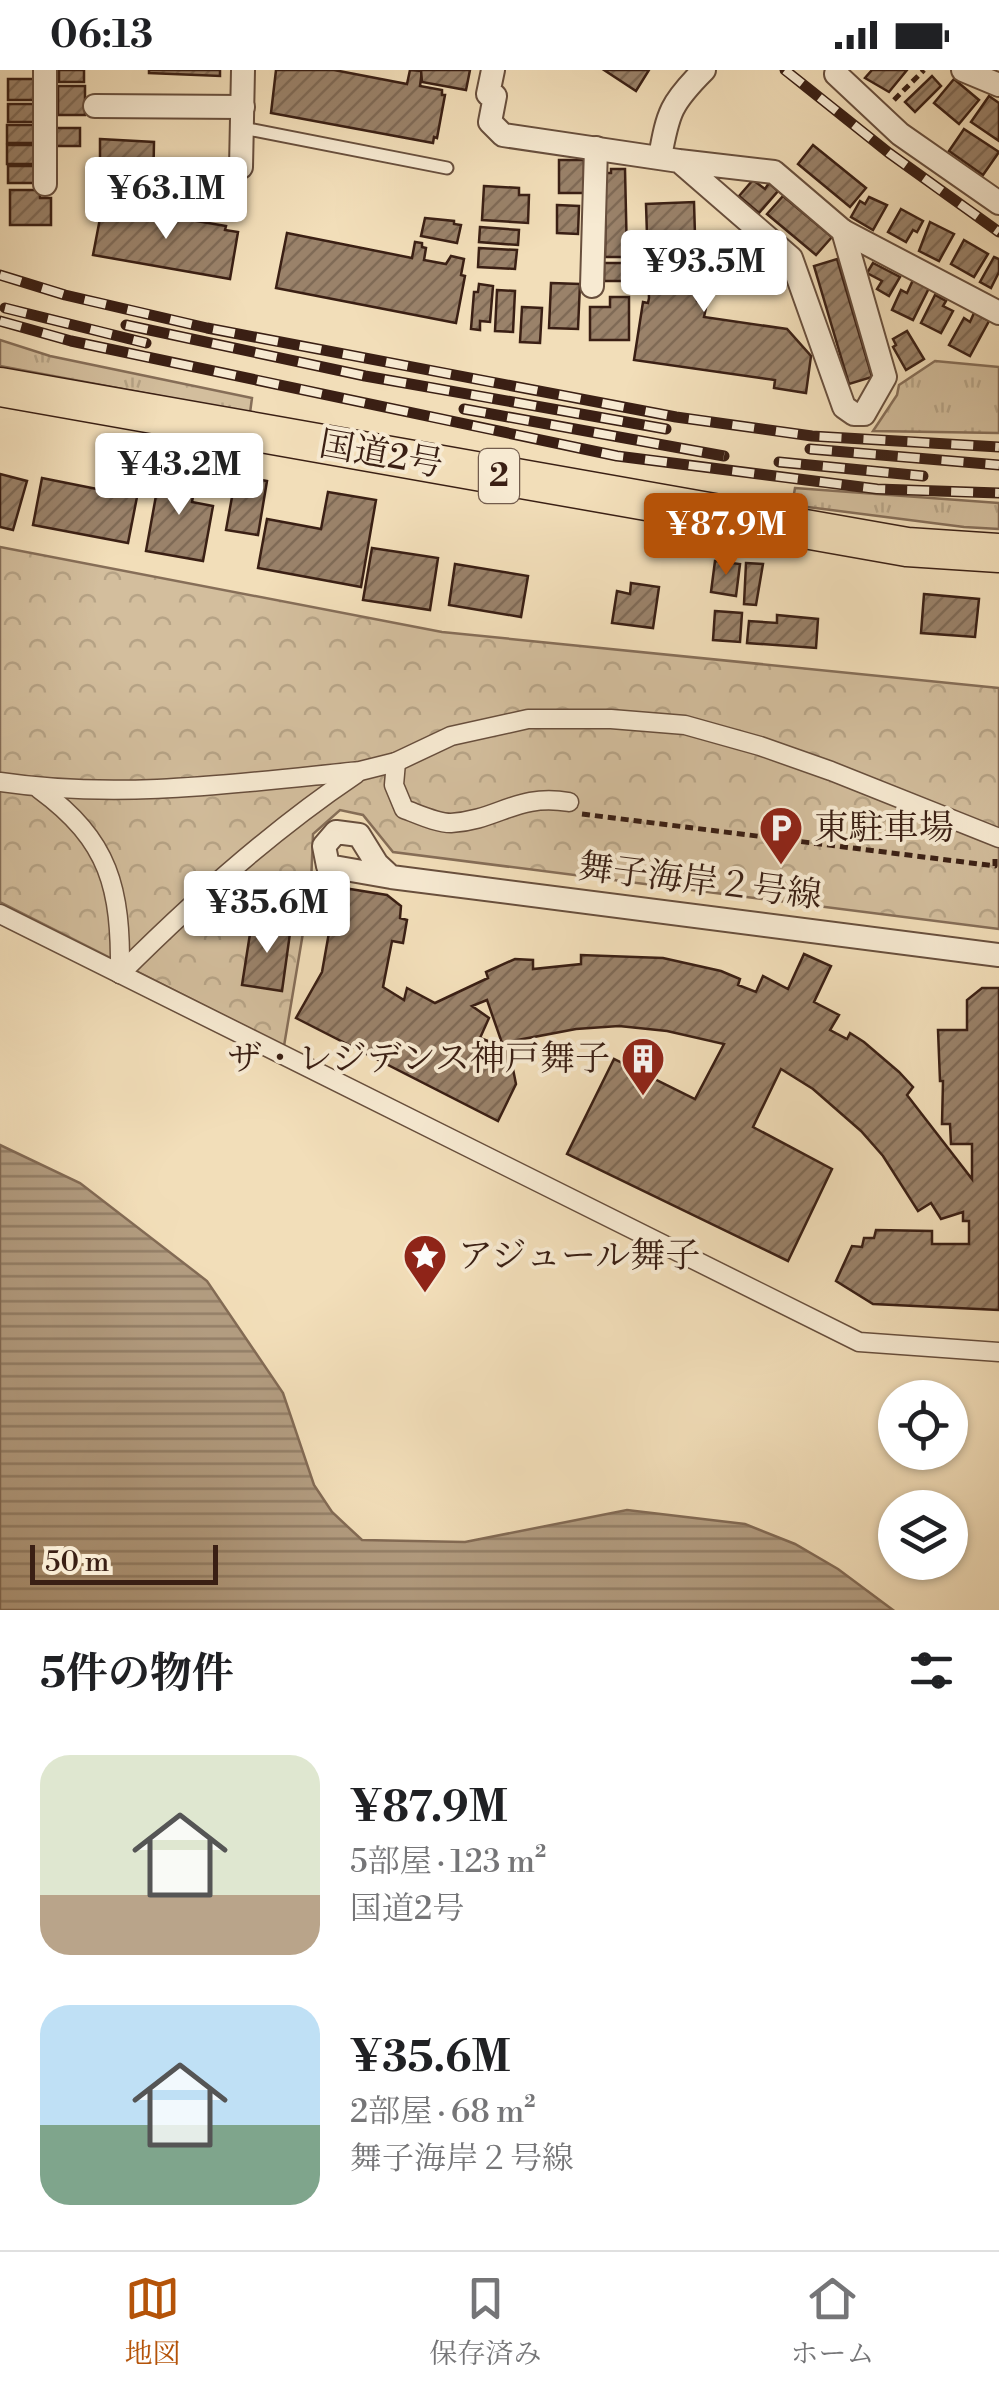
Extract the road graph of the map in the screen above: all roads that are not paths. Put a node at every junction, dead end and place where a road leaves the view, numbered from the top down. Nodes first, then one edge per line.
1 (46, 70) edge
2 (243, 70) edge
3 (493, 70) edge
4 (704, 70) edge
5 (963, 70) edge
6 (836, 71) edge
7 (999, 84) edge
8 (95, 106) dead end
9 (243, 118) junction
10 (596, 148) junction
11 (669, 159) junction
12 (241, 167) dead end
13 (447, 168) dead end
14 (45, 184) dead end
15 (999, 203) edge
16 (843, 231) junction
17 (592, 286) dead end
18 (999, 312) edge
19 (0, 387) edge
20 (999, 553) edge
21 (396, 762) junction
22 (360, 772) junction
23 (0, 782) edge
24 (37, 788) junction
25 (570, 802) road end
26 (997, 837) edge
27 (392, 878) dead end
28 (0, 914) edge
29 (999, 955) edge
30 (120, 974) junction
31 (999, 1352) edge

1 - 14 street
2 - 9 street
3 - 10 street
4 - 11 street
5 - 7 street
6 - 15 street
8 - 9 street
9 - 12 street
9 - 13 lane
10 - 11 street
10 - 17 street
11 - 16 street
11 - 16 street
16 - 18 street
19 - 20 highway, 国道2号 / 2
21 - 22 street
21 - 25 street
21 - 26 street
22 - 24 street
22 - 30 street
23 - 24 street
24 - 30 street
27 - 29 street, 舞子海岸２号線
28 - 30 street
30 - 31 street

